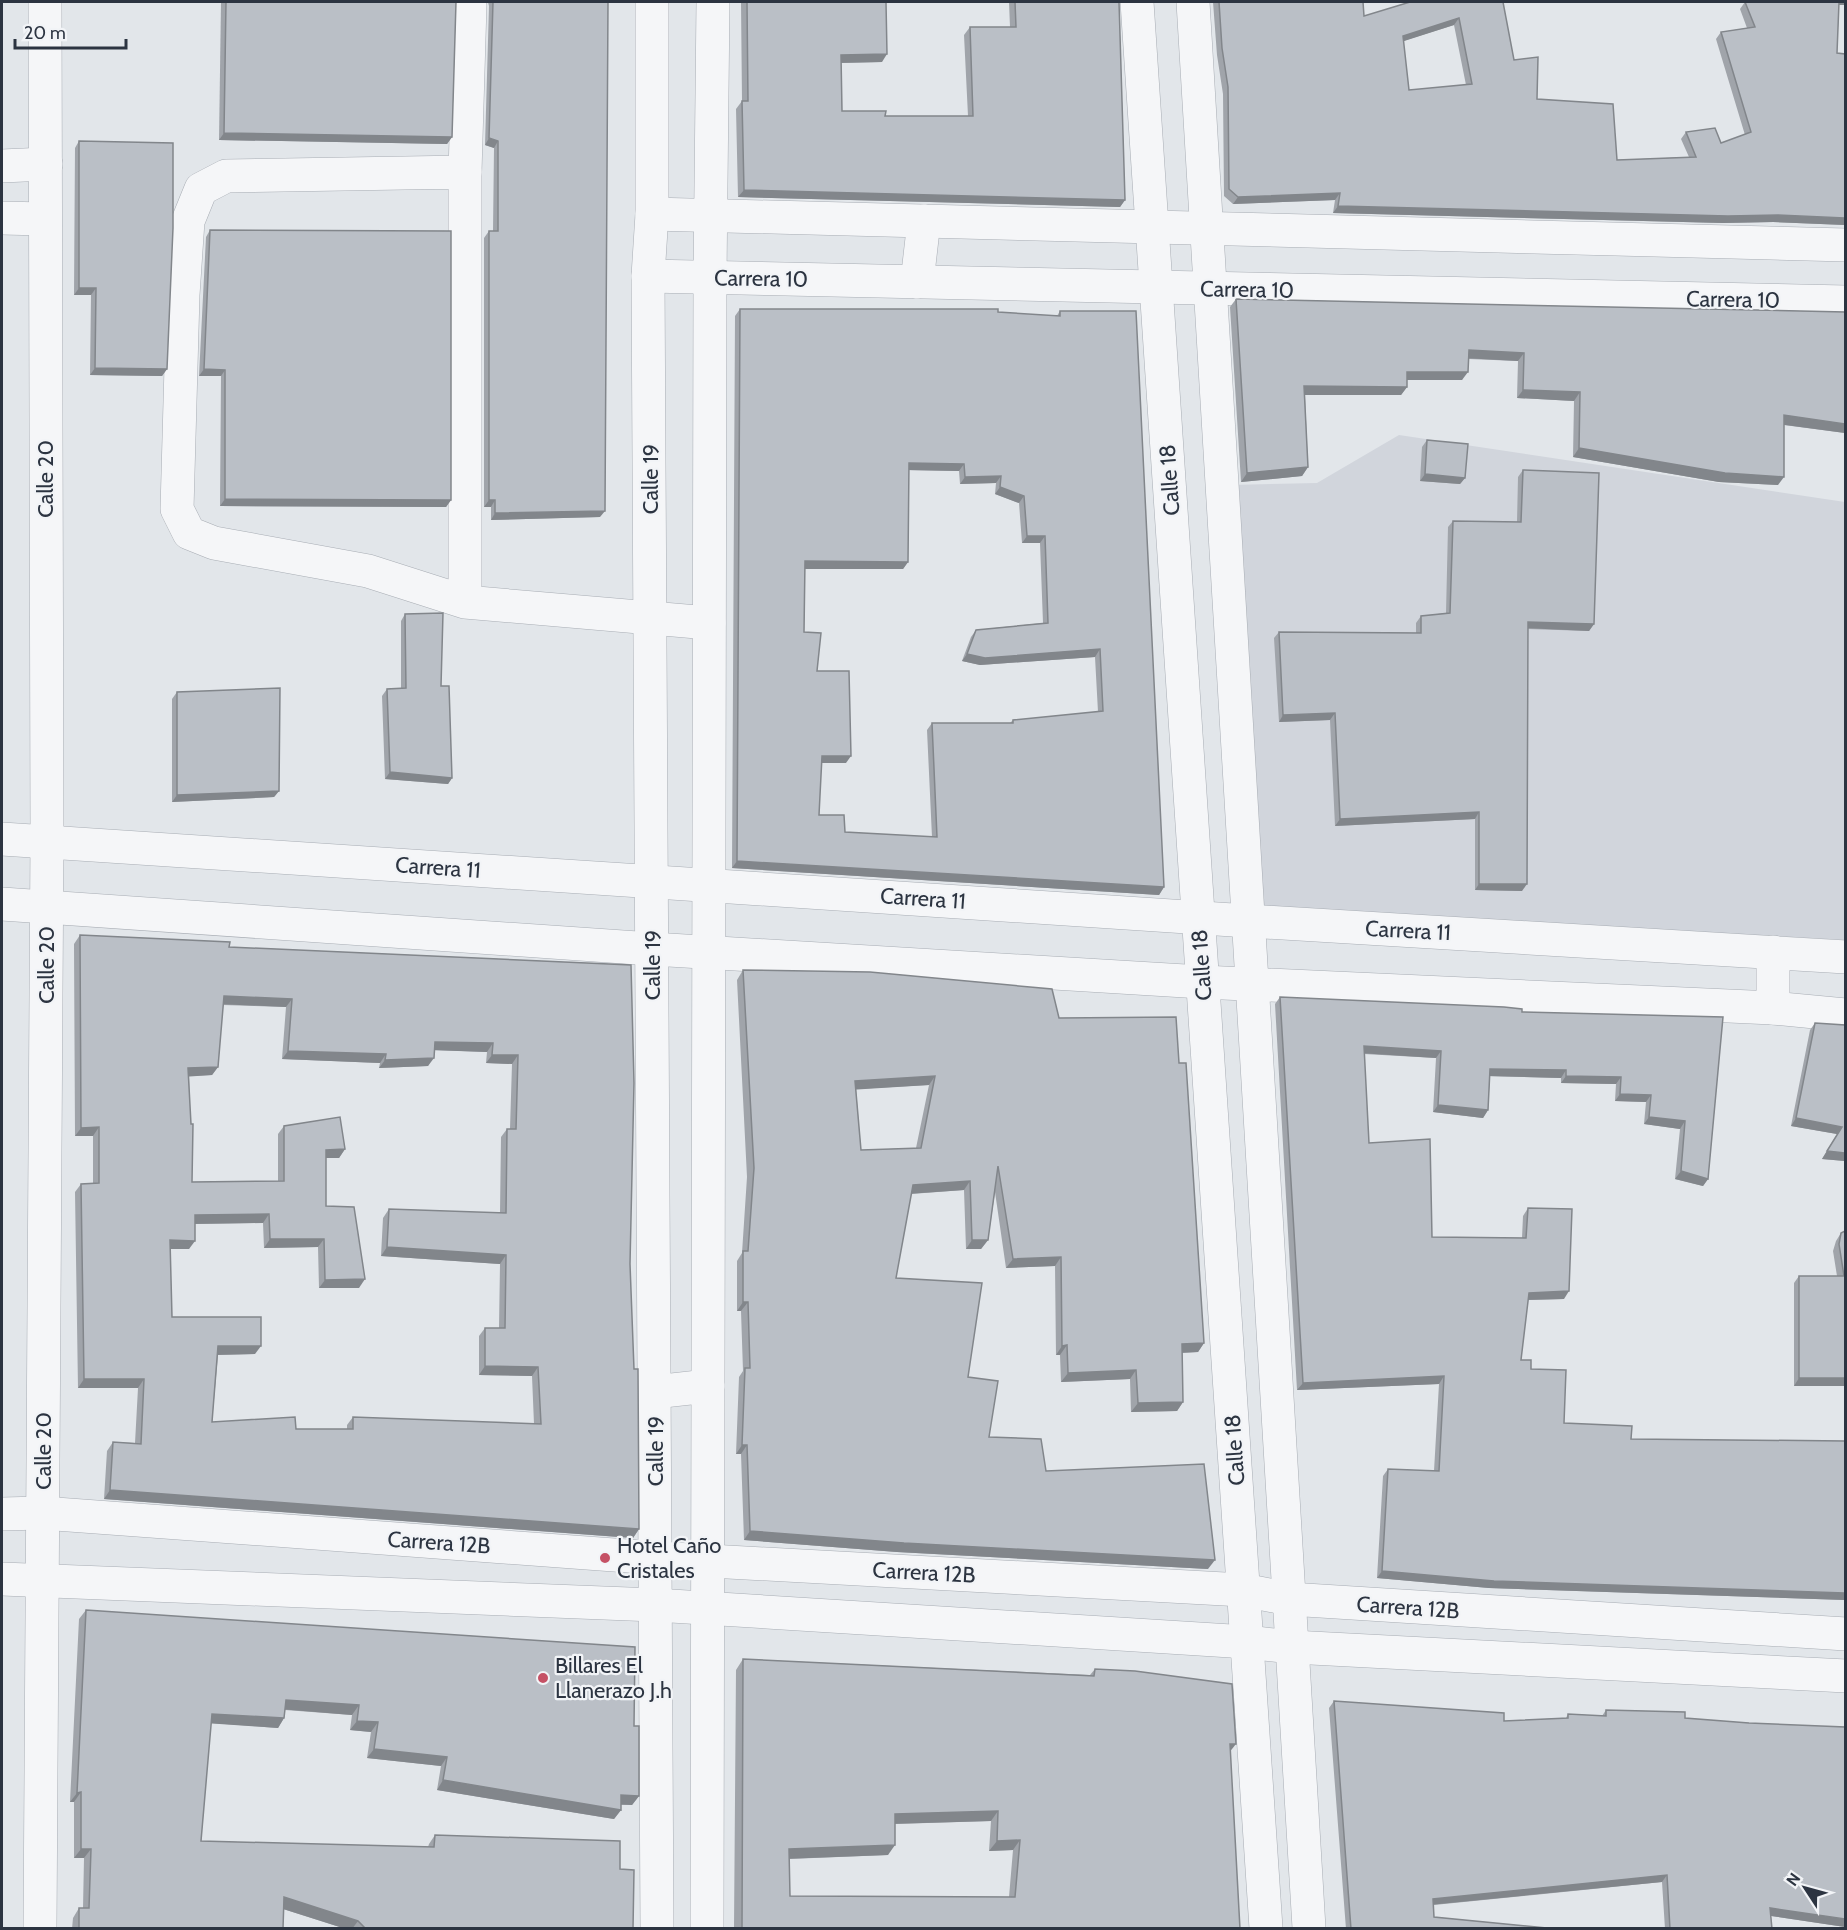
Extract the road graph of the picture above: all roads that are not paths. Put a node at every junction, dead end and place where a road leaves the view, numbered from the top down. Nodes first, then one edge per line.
1 (45, 2) edge
2 (652, 2) edge
3 (713, 2) edge
4 (1137, 2) edge
5 (1193, 2) edge
6 (470, 5) dead end
7 (46, 164) junction
8 (2, 166) edge
9 (465, 172) junction
10 (651, 214) junction
11 (712, 216) junction
12 (2, 218) edge
13 (44, 219) junction
14 (924, 221) junction
15 (1152, 227) junction
16 (1207, 228) junction
17 (1845, 245) edge
18 (648, 276) junction
19 (710, 277) junction
20 (917, 282) junction
21 (1156, 287) junction
22 (1210, 288) junction
23 (1845, 302) edge
24 (465, 602) junction
25 (650, 618) junction
26 (709, 623) junction
27 (2, 838) edge
28 (47, 840) junction
29 (652, 881) junction
30 (708, 884) junction
31 (2, 904) edge
32 (47, 906) junction
33 (1198, 916) junction
34 (1248, 921) junction
35 (652, 949) junction
36 (708, 951) junction
37 (1773, 952) junction
38 (1845, 957) edge
39 (1202, 982) junction
40 (1252, 982) junction
41 (1773, 1008) junction
42 (1845, 1015) edge
43 (708, 1386) junction
44 (654, 1392) junction
45 (42, 1513) junction
46 (2, 1514) edge
47 (655, 1558) junction
48 (708, 1560) junction
49 (2, 1579) edge
50 (42, 1582) junction
51 (1243, 1590) junction
52 (1289, 1599) junction
53 (656, 1605) junction
54 (708, 1611) junction
55 (1845, 1634) edge
56 (1246, 1642) junction
57 (1292, 1647) junction
58 (1845, 1676) edge
59 (707, 1858) junction
60 (657, 1865) junction
61 (39, 1929) edge
62 (657, 1929) edge
63 (707, 1929) edge
64 (1266, 1929) edge
65 (1309, 1929) edge

1 - 7 street, Calle 20
2 - 10 street, Calle 19
3 - 11 street
4 - 15 street, Calle 18
5 - 16 street, Calle 18
6 - 9 street
7 - 8 street
7 - 13 street, Calle 20
9 - 24 street
9 - 24 street
10 - 11 street
10 - 18 street, Calle 19
11 - 14 street
11 - 19 street
12 - 13 street
13 - 28 street, Calle 20
14 - 15 street
14 - 20 street
15 - 16 street
15 - 21 street, Calle 18
16 - 17 street
16 - 22 street, Calle 18
18 - 19 street, Carrera 10
18 - 25 street, Calle 19
19 - 20 street, Carrera 10
19 - 26 street
20 - 21 street, Carrera 10
21 - 22 street, Carrera 10
21 - 33 street, Calle 18
22 - 23 street, Carrera 10
22 - 34 street, Calle 18
24 - 25 street
25 - 26 street
25 - 29 street, Calle 19
26 - 30 street
27 - 28 street, Carrera 11
28 - 29 street, Carrera 11
28 - 32 street, Calle 20
29 - 30 street, Carrera 11
29 - 35 street, Calle 19
30 - 33 street, Carrera 11
30 - 36 street
31 - 32 street
32 - 35 street
32 - 45 street, Calle 20
33 - 34 street, Carrera 11
33 - 39 street, Calle 18
34 - 37 street, Carrera 11
34 - 40 street, Calle 18
35 - 36 street
35 - 44 street, Calle 19
36 - 39 street
36 - 43 street
37 - 38 street, Carrera 11
37 - 41 street
39 - 40 street
39 - 51 street, Calle 18
40 - 41 street
40 - 52 street, Calle 18
41 - 42 street
43 - 44 street
43 - 48 street
44 - 47 street, Calle 19
45 - 46 street, Carrera 12B
45 - 47 street, Carrera 12B
45 - 50 street, Calle 20
47 - 48 street, Carrera 12B
47 - 53 street, Calle 19
48 - 51 street, Carrera 12B
48 - 54 street
49 - 50 street, Carrera 12B
50 - 53 street, Carrera 12B
50 - 61 street, Calle 20
51 - 52 street, Carrera 12B
51 - 56 street, Calle 18
52 - 55 street, Carrera 12B
52 - 57 street, Calle 18
53 - 54 street, Carrera 12B
53 - 60 street, Calle 19
54 - 56 street, Carrera 12B
54 - 59 street
56 - 57 street, Carrera 12B
56 - 64 street, Calle 18
57 - 58 street, Carrera 12B
57 - 65 street, Calle 18
59 - 60 street
59 - 63 street
60 - 62 street, Calle 19

